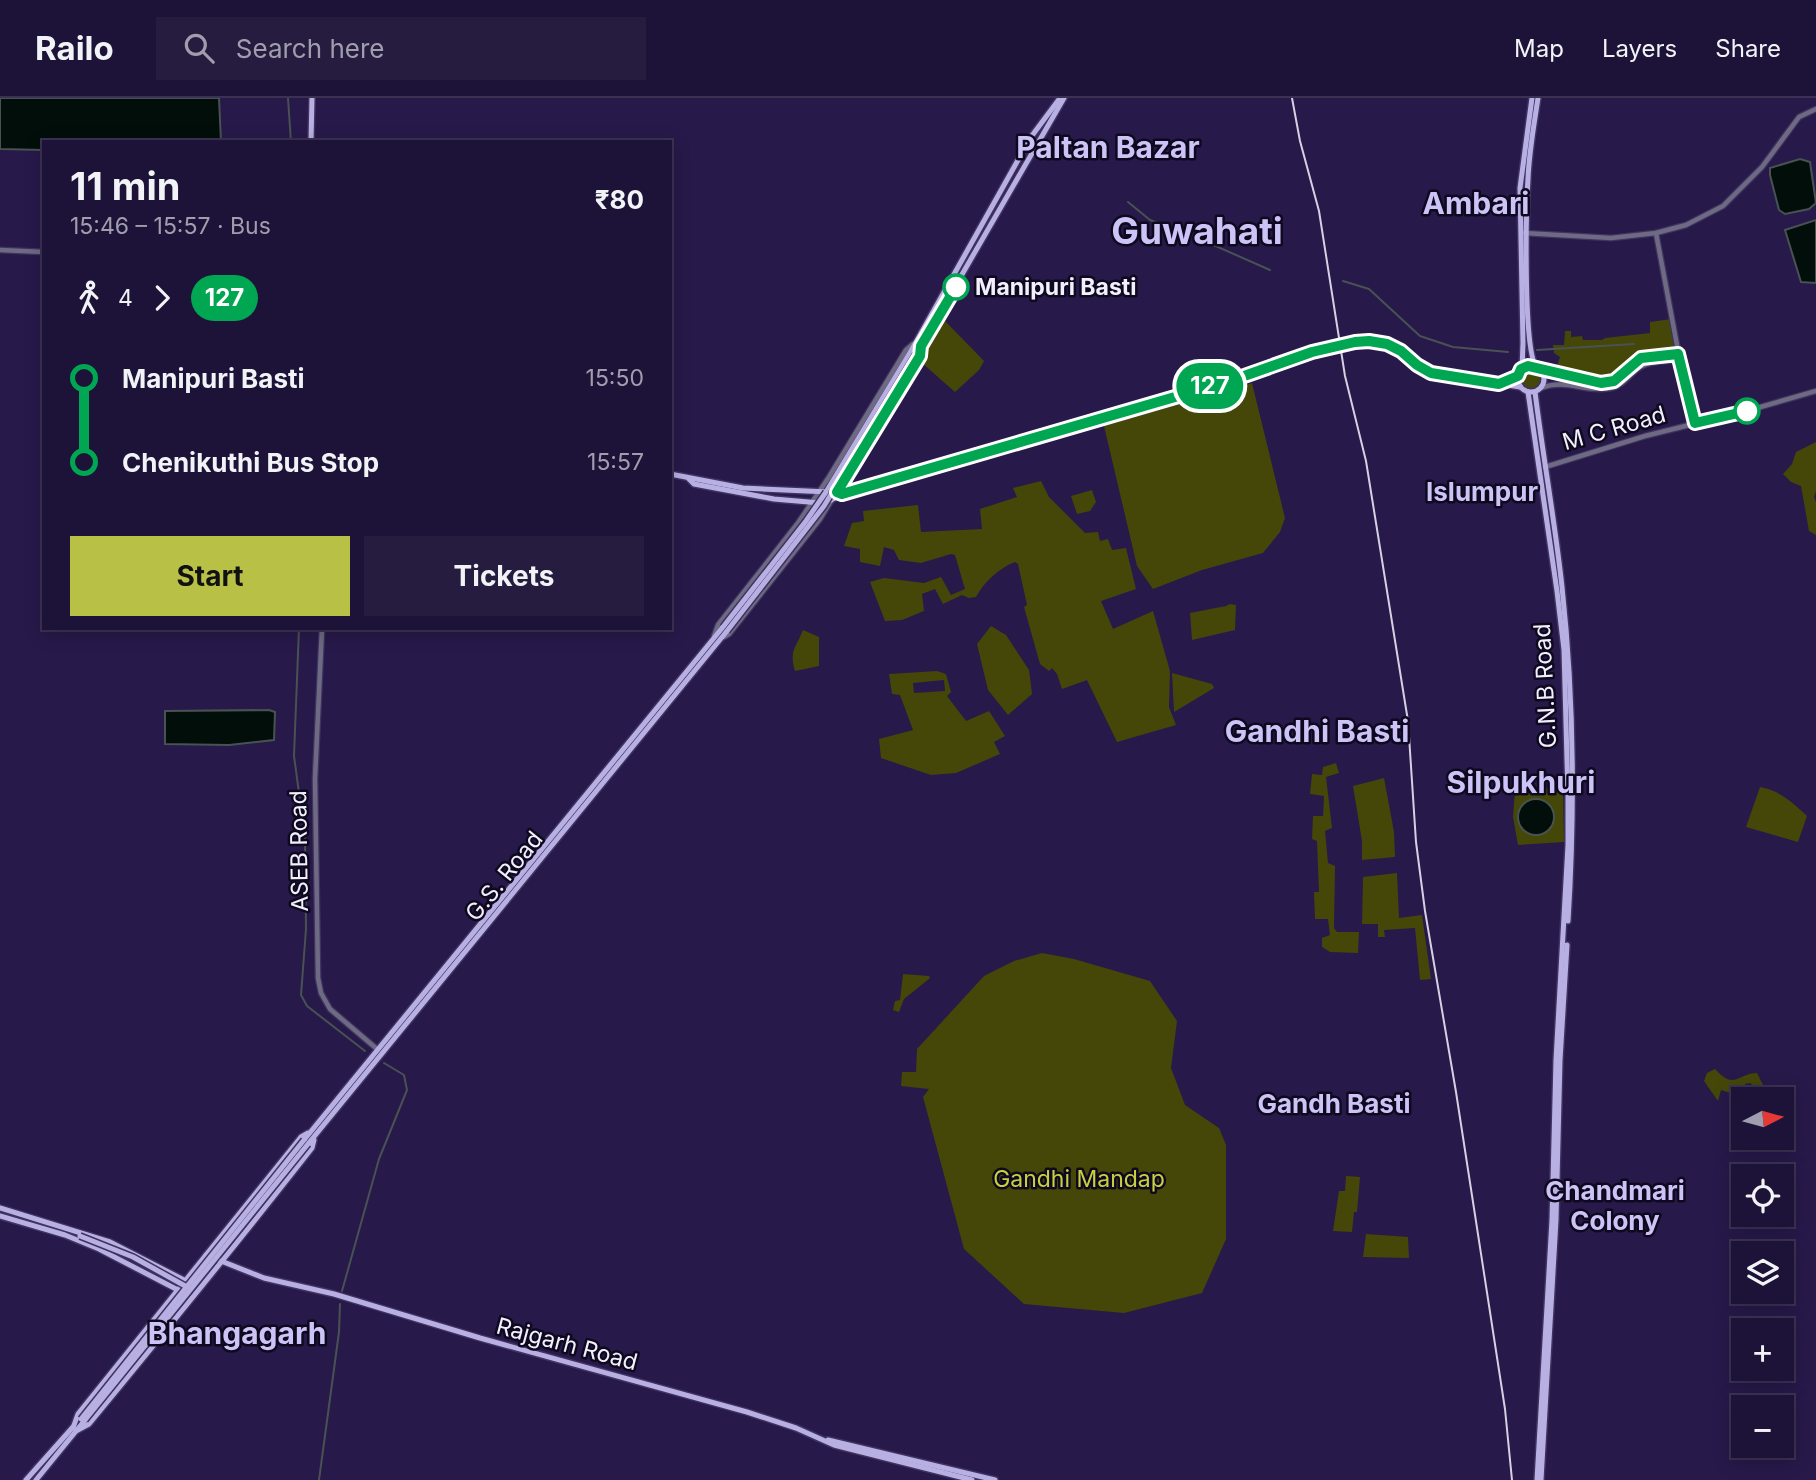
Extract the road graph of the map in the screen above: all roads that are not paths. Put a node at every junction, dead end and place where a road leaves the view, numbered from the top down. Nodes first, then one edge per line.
1 (312, 98) edge
2 (1062, 98) edge
3 (1532, 98) edge
4 (1538, 98) edge
5 (1816, 108) edge
6 (311, 140) edge
7 (1524, 233) junction
8 (1656, 233) junction
9 (0, 250) edge
10 (42, 252) edge
11 (919, 343) junction
12 (1679, 357) junction
13 (1539, 368) junction
14 (1521, 369) junction
15 (1518, 376) junction
16 (1499, 384) junction
17 (1520, 387) junction
18 (1534, 391) junction
19 (1816, 391) edge
20 (1695, 423) junction
21 (1544, 467) junction
22 (672, 475) edge
23 (689, 479) junction
24 (819, 493) junction
25 (839, 493) junction
26 (831, 500) junction
27 (812, 503) junction
28 (783, 543) junction
29 (777, 552) junction
30 (795, 552) junction
31 (789, 560) junction
32 (322, 630) edge
33 (717, 638) junction
34 (1564, 979) junction
35 (377, 1049) junction
36 (313, 1133) junction
37 (306, 1142) junction
38 (0, 1208) edge
39 (0, 1216) edge
40 (68, 1232) junction
41 (208, 1253) junction
42 (222, 1261) junction
43 (186, 1284) junction
44 (178, 1290) junction
45 (170, 1300) junction
46 (183, 1309) junction
47 (83, 1419) junction
48 (74, 1429) junction
49 (825, 1440) junction
50 (26, 1480) edge
51 (36, 1480) edge
52 (972, 1480) edge
53 (995, 1480) edge
54 (1539, 1480) edge

1 - 6 main road
2 - 11 main road
3 - 7 main road
4 - 7 main road
5 - 8 street
7 - 8 street
7 - 13 main road
7 - 14 main road
8 - 12 street
9 - 10 street
11 - 24 street
11 - 25 street
11 - 33 main road, bridge
12 - 13 street
12 - 18 street
12 - 20 street
13 - 14 main road
13 - 18 main road
14 - 15 main road
15 - 16 main road
15 - 17 main road
16 - 17 main road
16 - 25 main road, bridge
17 - 18 main road
18 - 21 main road, G.N.B Road
18 - 34 main road, G.N.B Road
19 - 20 street, M C Road
20 - 21 street, M C Road
21 - 34 main road, G.N.B Road
22 - 23 main road
23 - 24 main road
23 - 27 main road
24 - 25 main road
24 - 27 street
25 - 26 main road
26 - 27 main road
26 - 30 street
27 - 28 street
28 - 29 street
28 - 30 street
29 - 31 street
29 - 33 street
30 - 31 street
31 - 33 street
32 - 35 street, ASEB Road
33 - 35 main road, G.S. Road
33 - 36 main road, G.S. Road
34 - 54 main road
35 - 36 main road, G.S. Road
36 - 37 main road
36 - 41 main road
36 - 42 main road
37 - 43 main road, bridge
37 - 47 main road, bridge
38 - 40 main road
39 - 40 main road
40 - 43 main road, bridge
40 - 43 main road
40 - 44 main road
41 - 42 main road, Rajgarh Road
41 - 43 main road
42 - 46 main road
42 - 49 main road, Rajgarh Road
43 - 44 main road
43 - 47 main road, bridge
44 - 45 main road
45 - 46 main road
45 - 48 main road
46 - 48 main road
47 - 48 main road
48 - 50 main road
48 - 51 main road
49 - 52 main road, Rajgarh Road
49 - 53 main road, Rajgarh Road

